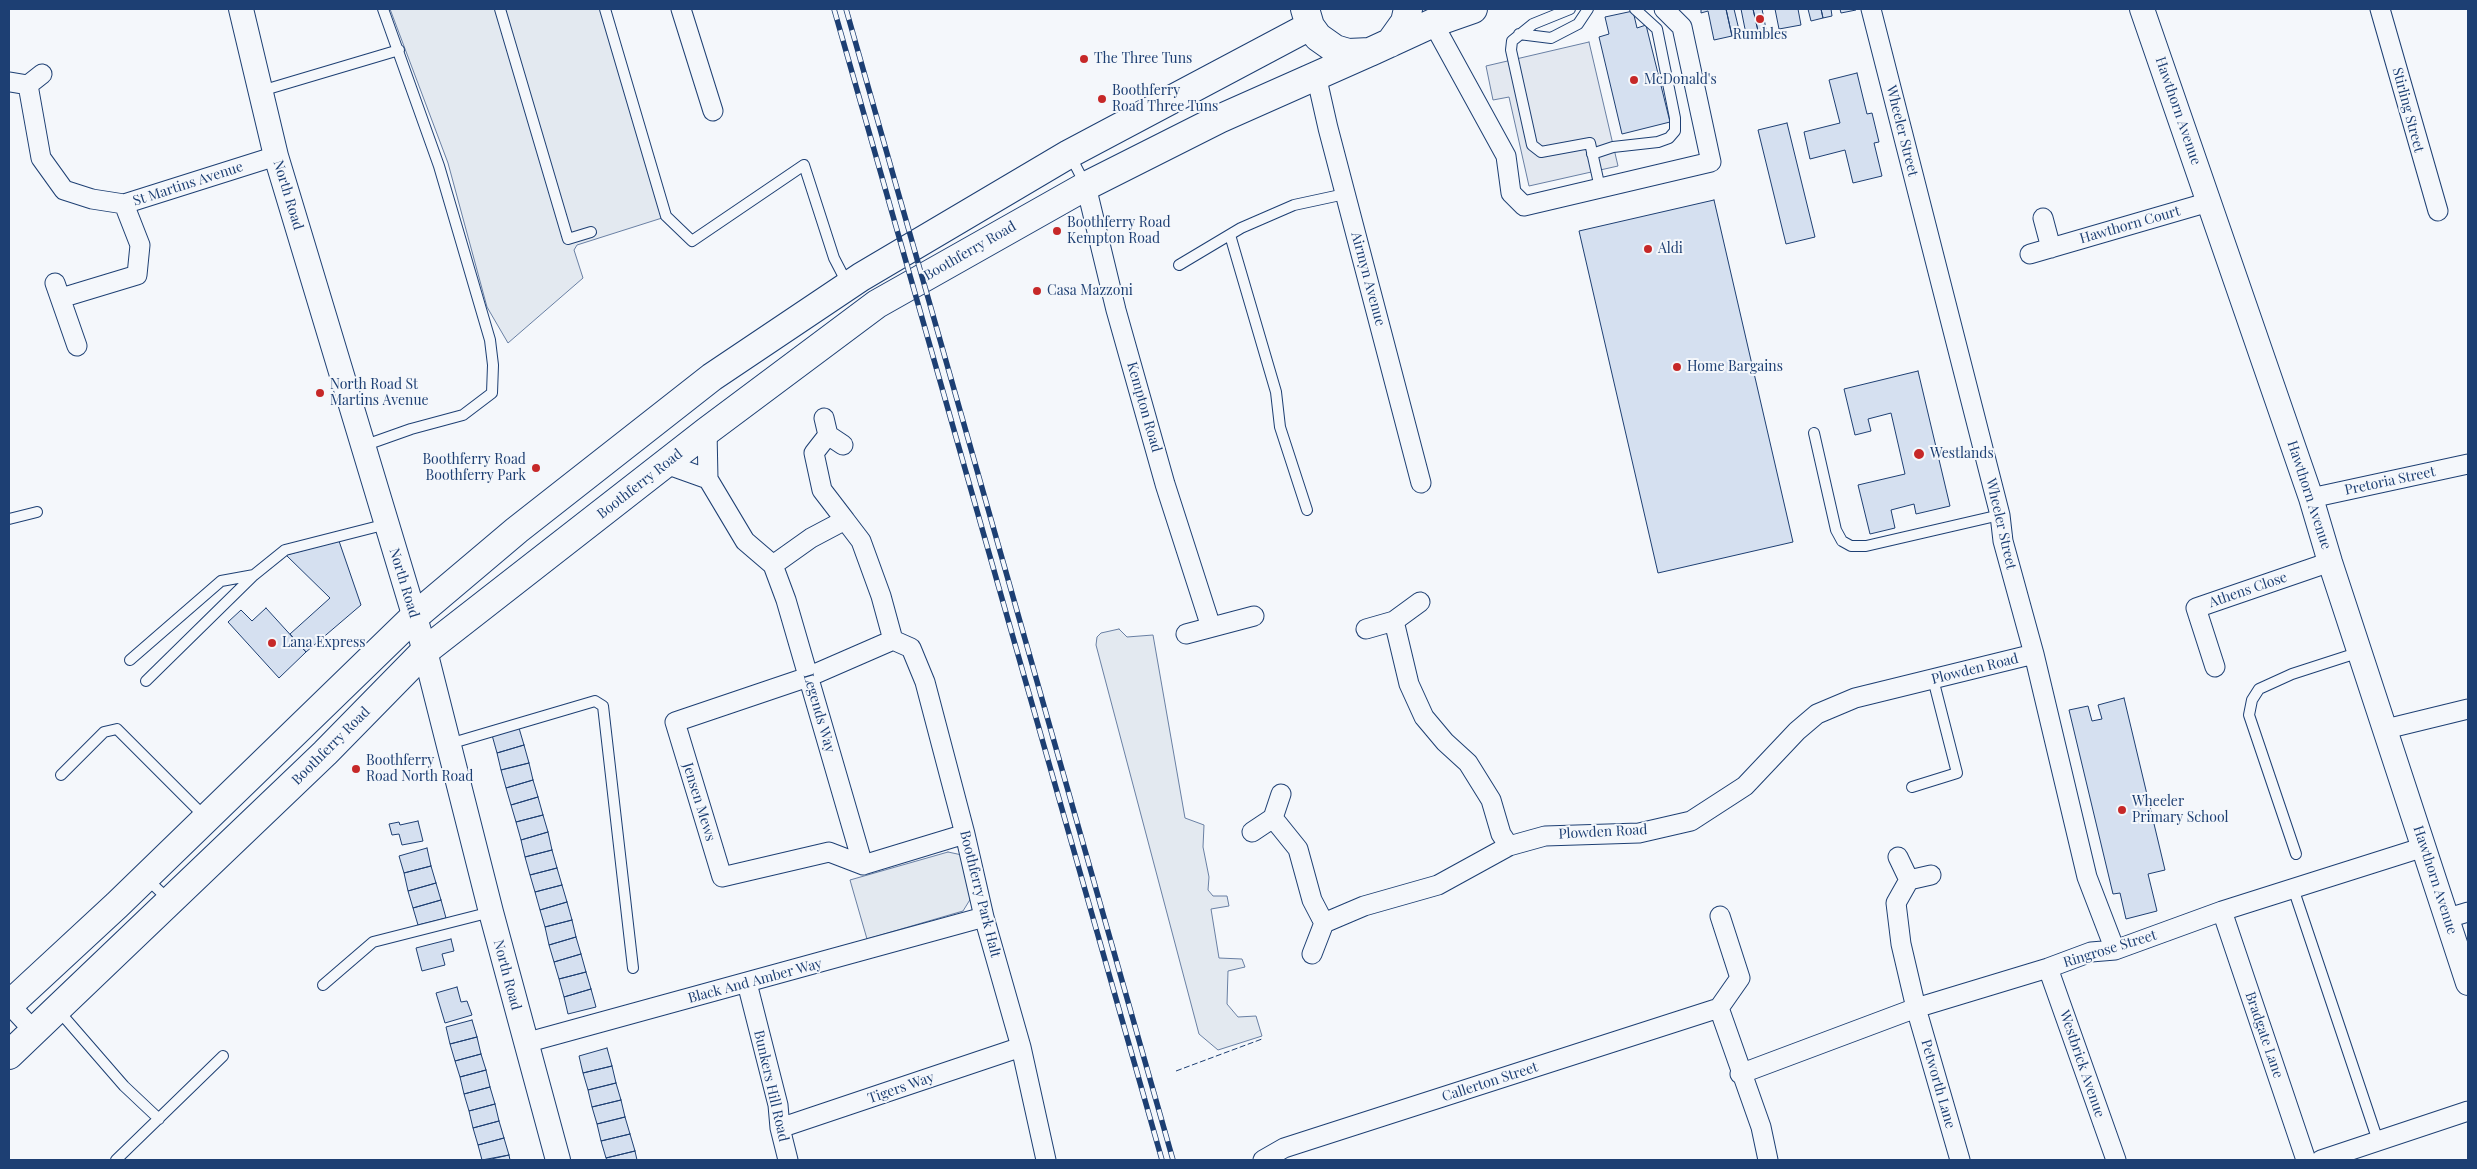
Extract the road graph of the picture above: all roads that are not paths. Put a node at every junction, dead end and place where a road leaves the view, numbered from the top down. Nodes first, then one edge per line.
1 (241, 9) edge
2 (383, 9) edge
3 (500, 9) edge
4 (606, 9) edge
5 (681, 9) edge
6 (1408, 9) edge
7 (1473, 9) edge
8 (1570, 9) edge
9 (1588, 9) edge
10 (1636, 9) edge
11 (1664, 9) edge
12 (1871, 9) edge
13 (2142, 9) edge
14 (2380, 9) edge
15 (1428, 16) edge
16 (1308, 17) edge
17 (1519, 34) junction
18 (1380, 47) junction
19 (399, 50) junction
20 (1316, 75) junction
21 (26, 80) edge
22 (261, 91) junction
23 (713, 111) dead end
24 (1591, 149) junction
25 (1069, 154) junction
26 (276, 156) junction
27 (1086, 186) junction
28 (1600, 188) junction
29 (1346, 194) junction
30 (2209, 202) junction
31 (124, 204) junction
32 (2438, 211) dead end
33 (2043, 218) dead end
34 (591, 232) dead end
35 (1230, 235) junction
36 (2051, 248) junction
37 (2030, 254) dead end
38 (1179, 265) dead end
39 (849, 286) junction
40 (77, 346) dead end
41 (707, 431) junction
42 (832, 432) dead end
43 (1814, 433) dead end
44 (363, 446) junction
45 (666, 464) junction
46 (2468, 464) edge
47 (708, 478) junction
48 (1421, 483) dead end
49 (2311, 498) junction
50 (1307, 510) dead end
51 (37, 512) dead end
52 (2000, 515) junction
53 (9, 519) edge
54 (845, 520) junction
55 (387, 524) junction
56 (2330, 562) junction
57 (773, 565) junction
58 (254, 575) junction
59 (1420, 602) dead end
60 (1254, 616) dead end
61 (414, 617) junction
62 (1394, 621) junction
63 (1211, 627) junction
64 (1366, 628) dead end
65 (1186, 634) dead end
66 (893, 640) junction
67 (425, 651) junction
68 (2360, 652) junction
69 (2034, 654) junction
70 (130, 660) dead end
71 (2215, 667) dead end
72 (808, 677) junction
73 (1934, 679) junction
74 (146, 681) dead end
75 (2468, 709) edge
76 (2386, 729) junction
77 (448, 744) junction
78 (61, 775) dead end
79 (1912, 787) dead end
80 (1281, 794) dead end
81 (206, 818) junction
82 (1272, 818) junction
83 (1252, 832) dead end
84 (965, 834) junction
85 (1509, 846) junction
86 (2424, 847) junction
87 (2296, 854) dead end
88 (1898, 857) dead end
89 (863, 865) junction
90 (1931, 874) dead end
91 (145, 877) junction
92 (1909, 880) junction
93 (2293, 888) junction
94 (171, 902) junction
95 (2222, 911) junction
96 (491, 912) junction
97 (2458, 915) edge
98 (1720, 916) dead end
99 (984, 917) junction
100 (1324, 922) junction
101 (2115, 950) junction
102 (1312, 954) dead end
103 (633, 968) dead end
104 (2048, 968) junction
105 (747, 983) junction
106 (2468, 983) edge
107 (323, 985) dead end
108 (9, 1004) edge
109 (1719, 1008) junction
110 (1916, 1008) junction
111 (57, 1010) junction
112 (34, 1031) junction
113 (525, 1044) junction
114 (1021, 1047) junction
115 (9, 1055) edge
116 (223, 1056) dead end
117 (1740, 1074) junction
118 (2468, 1111) edge
119 (159, 1119) junction
120 (780, 1128) junction
121 (2378, 1141) junction
122 (2356, 1155) edge
123 (116, 1160) edge
124 (558, 1160) edge
125 (788, 1160) edge
126 (1046, 1160) edge
127 (1263, 1160) edge
128 (1768, 1160) edge
129 (1960, 1160) edge
130 (2116, 1160) edge
131 (2306, 1160) edge
132 (2321, 1160) edge

1 - 22 street, North Road
2 - 19 lane
3 - 34 lane
4 - 39 lane
5 - 23 street
6 - 18 main road
7 - 15 main road, Boothferry Road
8 - 17 lane
9 - 17 lane
10 - 24 lane
11 - 28 street
12 - 52 street, Wheeler Street
13 - 30 street, Hawthorn Avenue
14 - 32 street, Stirling Street
15 - 18 main road, Boothferry Road
15 - 28 street
16 - 18 main road
16 - 25 main road
17 - 24 lane
18 - 20 main road, Boothferry Road
19 - 22 lane
19 - 44 lane
20 - 27 main road, Boothferry Road
20 - 29 street, Airmyn Avenue
21 - 31 street, St Martins Avenue
22 - 26 street, North Road
24 - 28 lane
25 - 27 lane
25 - 39 main road
26 - 31 street, St Martins Avenue
26 - 44 street, North Road
27 - 41 main road, Boothferry Road
27 - 63 street, Kempton Road
29 - 35 lane
29 - 48 street, Airmyn Avenue
30 - 36 street, Hawthorn Court
30 - 49 street, Hawthorn Avenue
31 - 40 street
33 - 36 street
35 - 38 lane
35 - 50 lane
36 - 37 street, Hawthorn Court
39 - 61 main road
41 - 45 main road, Boothferry Road
41 - 47 street, Legends Way
42 - 54 street
43 - 52 lane
44 - 55 street, North Road
45 - 47 street
45 - 67 main road, Boothferry Road
46 - 49 street, Pretoria Street
47 - 57 street, Legends Way
49 - 56 street, Hawthorn Avenue
51 - 53 lane
52 - 69 street, Wheeler Street
54 - 57 street
54 - 66 street
55 - 58 lane
55 - 61 street, North Road
56 - 68 street, Hawthorn Avenue
56 - 71 street, Athens Close
57 - 72 street, Legends Way
58 - 70 lane
58 - 74 lane
59 - 62 street
60 - 63 street
61 - 67 street, North Road
61 - 81 main road
62 - 64 street
62 - 85 street
63 - 65 street
66 - 72 street
66 - 84 street, Boothferry Park Halt
67 - 77 street, North Road
67 - 94 main road, Boothferry Road
68 - 76 street, Hawthorn Avenue
68 - 87 lane
69 - 73 street, Plowden Road
69 - 101 street, Wheeler Street
72 - 89 street, Legends Way
72 - 89 street, Jensen Mews
73 - 79 lane
73 - 85 street, Plowden Road
75 - 76 street
76 - 86 street, Hawthorn Avenue
77 - 96 street, North Road
77 - 103 lane
78 - 81 lane
80 - 82 street
81 - 91 main road
82 - 83 street
82 - 100 street
84 - 89 street
84 - 99 street, Boothferry Park Halt
85 - 100 street, Plowden Road
86 - 93 street, Ringrose Street
86 - 97 street, Hawthorn Avenue
88 - 92 street
90 - 92 street
91 - 94 lane
91 - 108 main road
92 - 110 street, Petworth Lane
93 - 95 street, Ringrose Street
93 - 121 lane
94 - 111 main road, Boothferry Road
95 - 101 street, Ringrose Street
95 - 131 street, Bradgate Lane
96 - 107 lane
96 - 113 street, North Road
97 - 106 street, Hawthorn Avenue
98 - 109 street
99 - 105 street, Black And Amber Way
99 - 114 street, Boothferry Park Halt
100 - 102 street
101 - 104 street, Ringrose Street
104 - 110 street, Ringrose Street
104 - 130 street, Westbrick Avenue
105 - 113 street, Black And Amber Way
105 - 120 street, Bunkers Hill Road
108 - 112 street
109 - 117 street
109 - 127 street, Callerton Street
110 - 117 street, Ringrose Street
110 - 129 street, Petworth Lane
111 - 112 main road, Boothferry Road
111 - 119 lane
112 - 115 main road, Boothferry Road
113 - 124 street, North Road
114 - 120 street, Tigers Way
114 - 126 street, Boothferry Park Halt
116 - 119 lane
117 - 128 street
118 - 121 street
119 - 123 lane
120 - 125 street, Bunkers Hill Road
121 - 122 street
122 - 132 street

